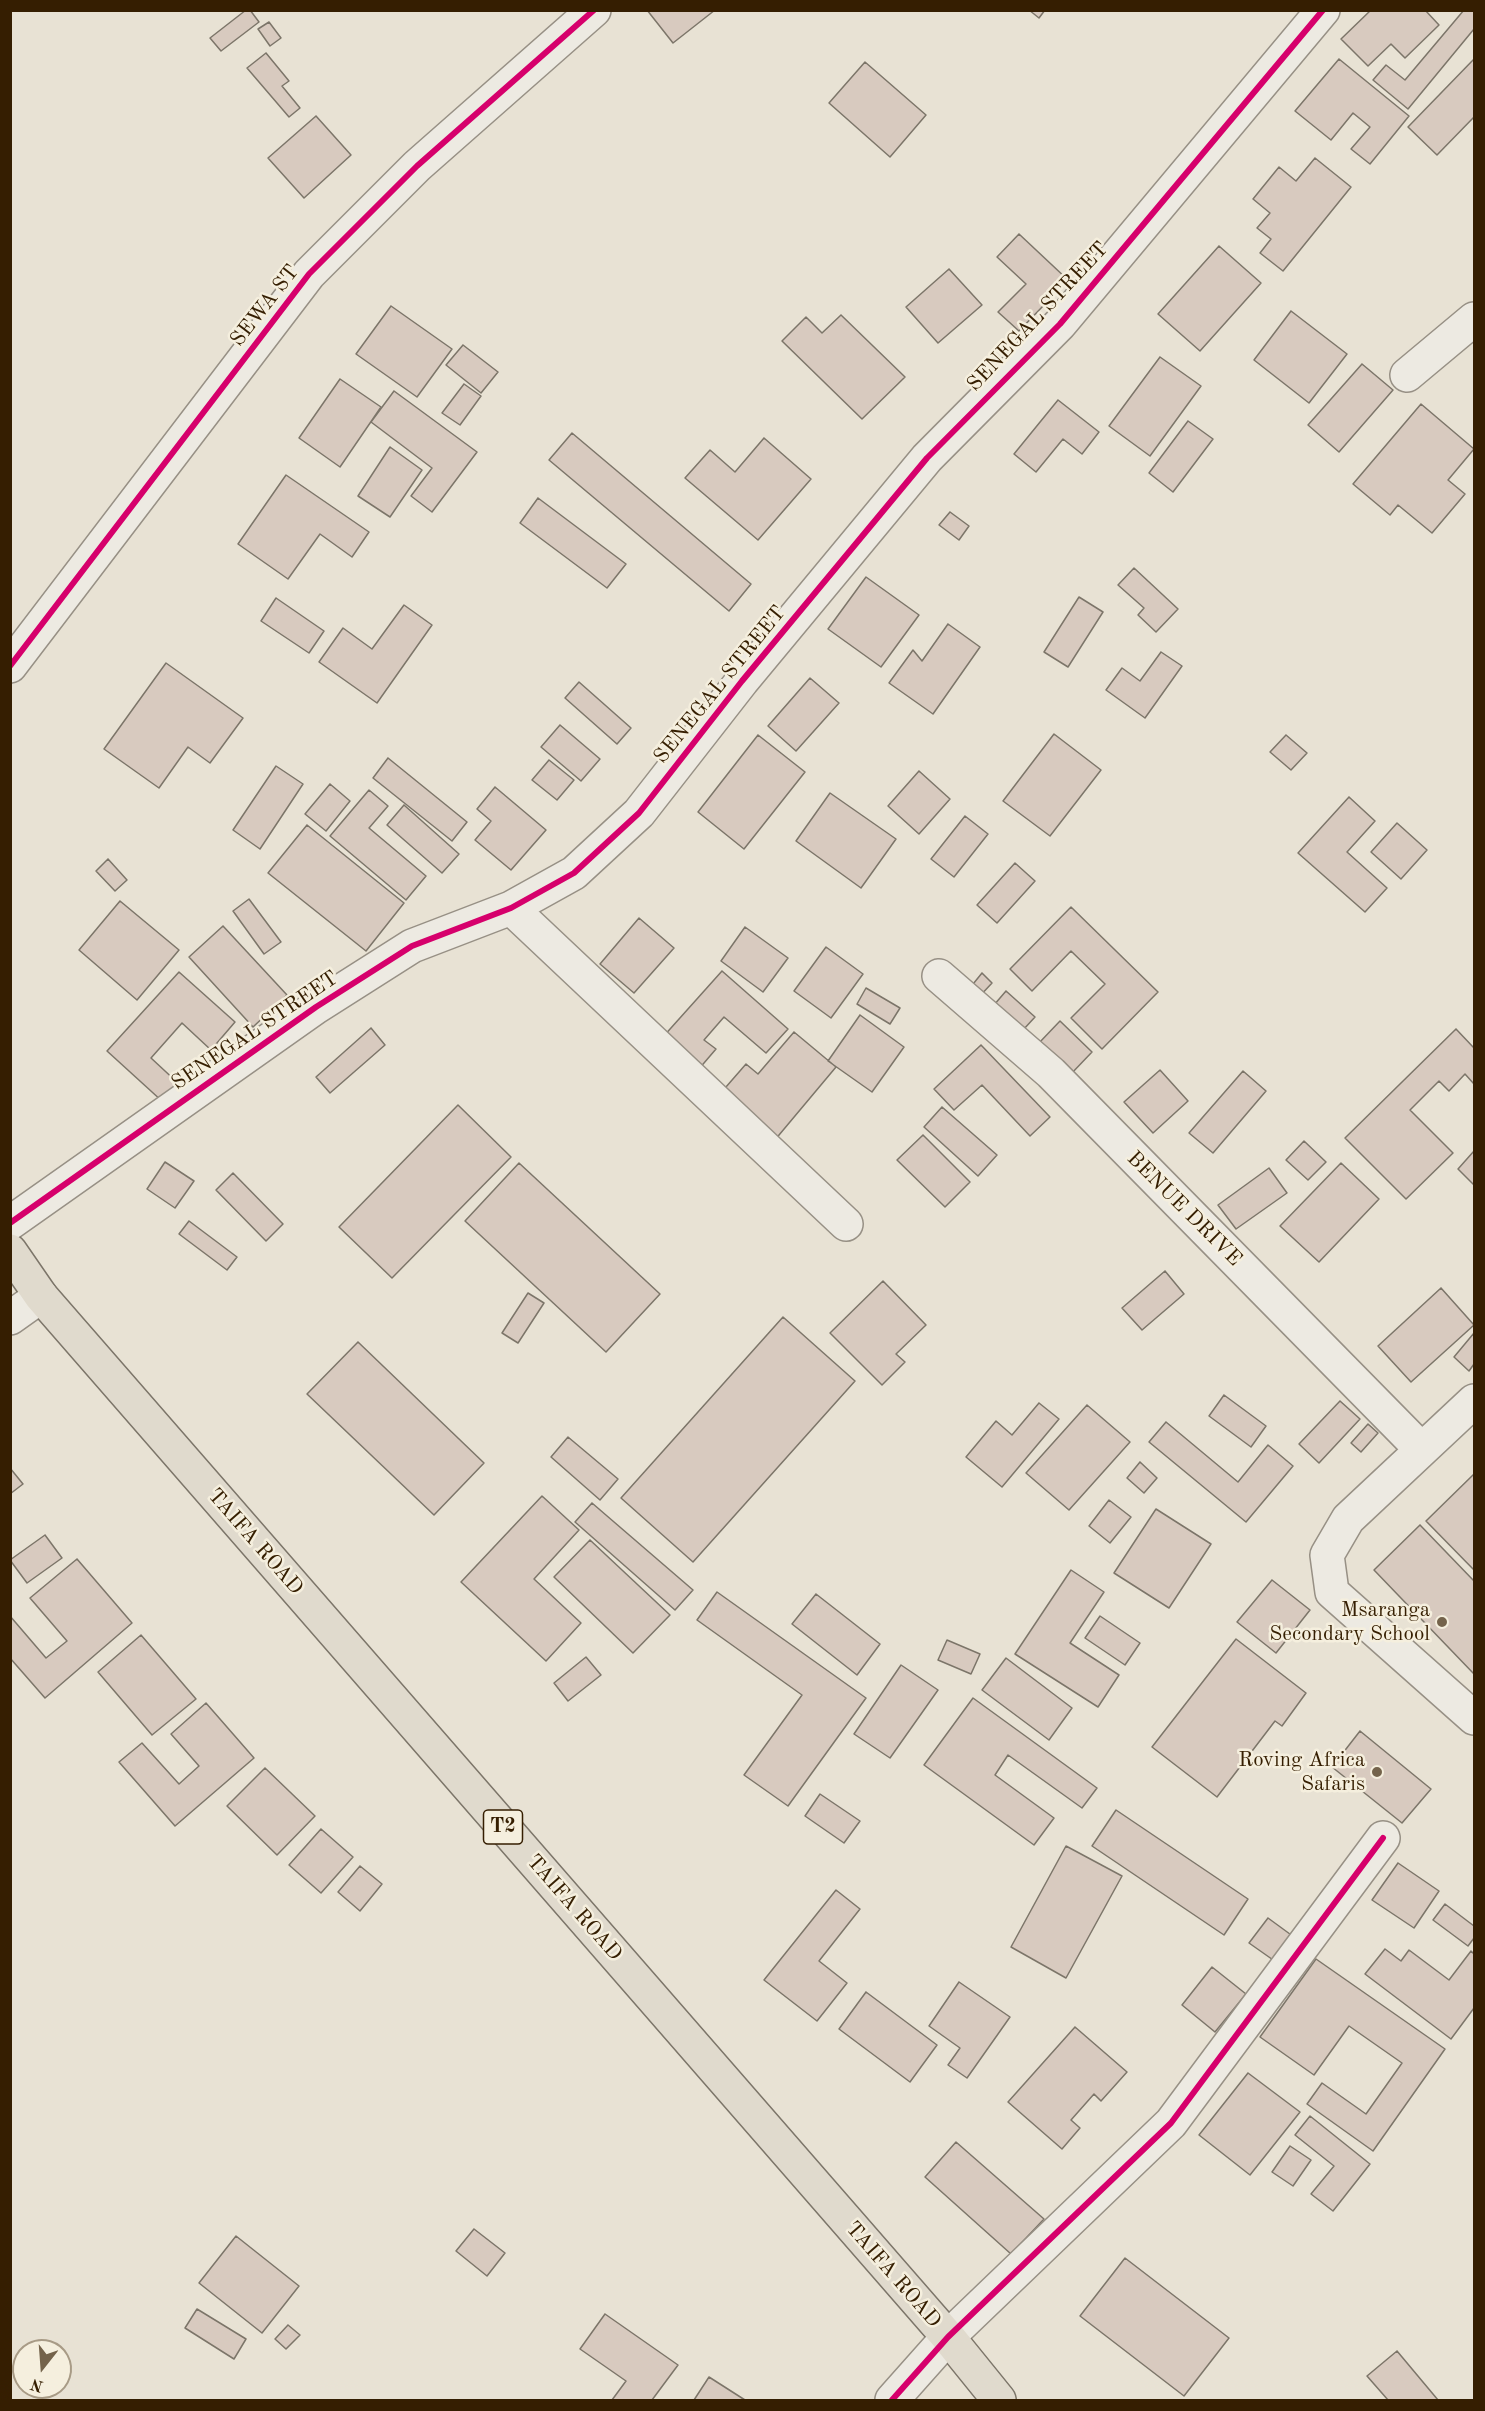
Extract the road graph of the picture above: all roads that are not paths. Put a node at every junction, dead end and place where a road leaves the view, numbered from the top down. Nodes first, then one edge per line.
1 (594, 10) edge
2 (1323, 10) edge
3 (1474, 319) edge
4 (1407, 375) dead end
5 (10, 666) edge
6 (512, 908) junction
7 (939, 976) dead end
8 (10, 1223) edge
9 (846, 1224) dead end
10 (10, 1251) edge
11 (41, 1296) junction
12 (10, 1318) edge
13 (1474, 1401) edge
14 (1420, 1449) junction
15 (1474, 1718) edge
16 (1383, 1838) dead end
17 (948, 2337) junction
18 (892, 2400) edge
19 (999, 2400) edge

1 - 5 street, SEWA ST
2 - 6 street, SENEGAL STREET
3 - 4 street
6 - 8 street, SENEGAL STREET
6 - 9 street
7 - 14 street, BENUE DRIVE
10 - 11 highway, TAIFA ROAD / T2
11 - 12 street
11 - 17 highway, TAIFA ROAD / T2
13 - 14 street
14 - 15 street
16 - 17 street
17 - 18 street
17 - 19 highway, TAIFA ROAD / T2

